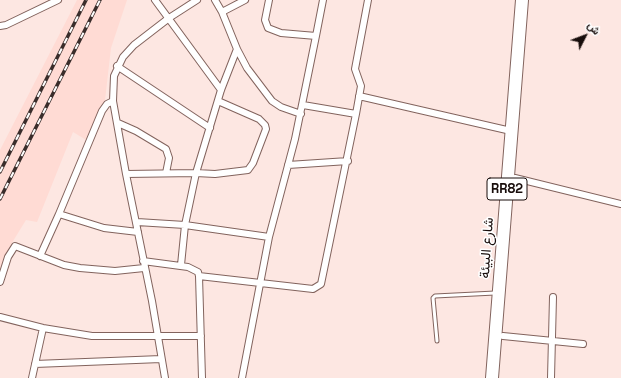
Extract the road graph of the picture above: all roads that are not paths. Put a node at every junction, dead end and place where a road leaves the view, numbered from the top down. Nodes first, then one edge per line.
1 (58, 0) edge
2 (155, 0) edge
3 (197, 0) edge
4 (215, 0) edge
5 (245, 0) edge
6 (268, 0) edge
7 (323, 0) edge
8 (368, 0) edge
9 (522, 0) edge
10 (528, 0) edge
11 (222, 12) junction
12 (169, 18) junction
13 (0, 26) edge
14 (316, 36) junction
15 (237, 49) junction
16 (117, 66) junction
17 (221, 90) junction
18 (359, 96) junction
19 (113, 101) junction
20 (218, 101) junction
21 (303, 105) junction
22 (301, 114) junction
23 (356, 114) junction
24 (118, 123) junction
25 (210, 128) junction
26 (511, 131) junction
27 (348, 160) junction
28 (288, 164) junction
29 (166, 173) junction
30 (196, 173) junction
31 (126, 174) junction
32 (515, 178) junction
33 (621, 204) edge
34 (58, 214) junction
35 (136, 222) junction
36 (186, 225) junction
37 (138, 232) junction
38 (269, 237) junction
39 (40, 256) junction
40 (144, 264) junction
41 (181, 265) junction
42 (199, 276) junction
43 (0, 282) edge
44 (261, 283) junction
45 (499, 292) junction
46 (553, 298) dead end
47 (0, 317) edge
48 (43, 328) junction
49 (158, 335) junction
50 (201, 336) junction
51 (503, 336) junction
52 (437, 341) dead end
53 (552, 341) junction
54 (583, 344) dead end
55 (161, 359) junction
56 (35, 364) junction
57 (32, 378) edge
58 (165, 378) edge
59 (202, 378) edge
60 (242, 378) edge
61 (492, 378) edge
62 (500, 378) edge
63 (551, 378) edge

1 - 13 street
2 - 12 street
3 - 12 street
4 - 11 street
5 - 11 street
6 - 14 street
7 - 14 street
8 - 18 street
9 - 26 highway, شارع البيئة / RR82
10 - 32 highway, شارع البيئة / RR82
11 - 15 street
12 - 16 street
12 - 17 street
14 - 21 street
15 - 17 street
15 - 22 street
16 - 19 street
16 - 25 street
17 - 20 street
18 - 23 street
18 - 26 street
19 - 24 street
19 - 34 street
20 - 25 street
20 - 30 street
21 - 22 street
21 - 23 street
22 - 28 street
23 - 27 street
24 - 29 street
24 - 31 street
25 - 30 street
26 - 45 highway, شارع البيئة / RR82
27 - 28 street
27 - 44 street
28 - 38 street
29 - 30 street
29 - 31 street
30 - 36 street
31 - 35 street
32 - 33 street
32 - 51 highway, شارع البيئة / RR82
34 - 37 street
34 - 39 street
35 - 36 street
35 - 37 street
36 - 38 street
36 - 41 street
37 - 40 street
38 - 44 street
39 - 40 street
39 - 43 street
40 - 41 street
40 - 49 street
41 - 42 street
42 - 44 street
42 - 50 street
44 - 60 street
45 - 52 lane
45 - 61 highway, شارع البيئة / RR82
46 - 53 street
47 - 48 street
48 - 49 street
48 - 56 street
49 - 50 street
49 - 55 street
50 - 59 street
51 - 53 street
51 - 62 highway, شارع البيئة / RR82
53 - 54 street
53 - 63 street
55 - 56 street
55 - 58 street
56 - 57 street

